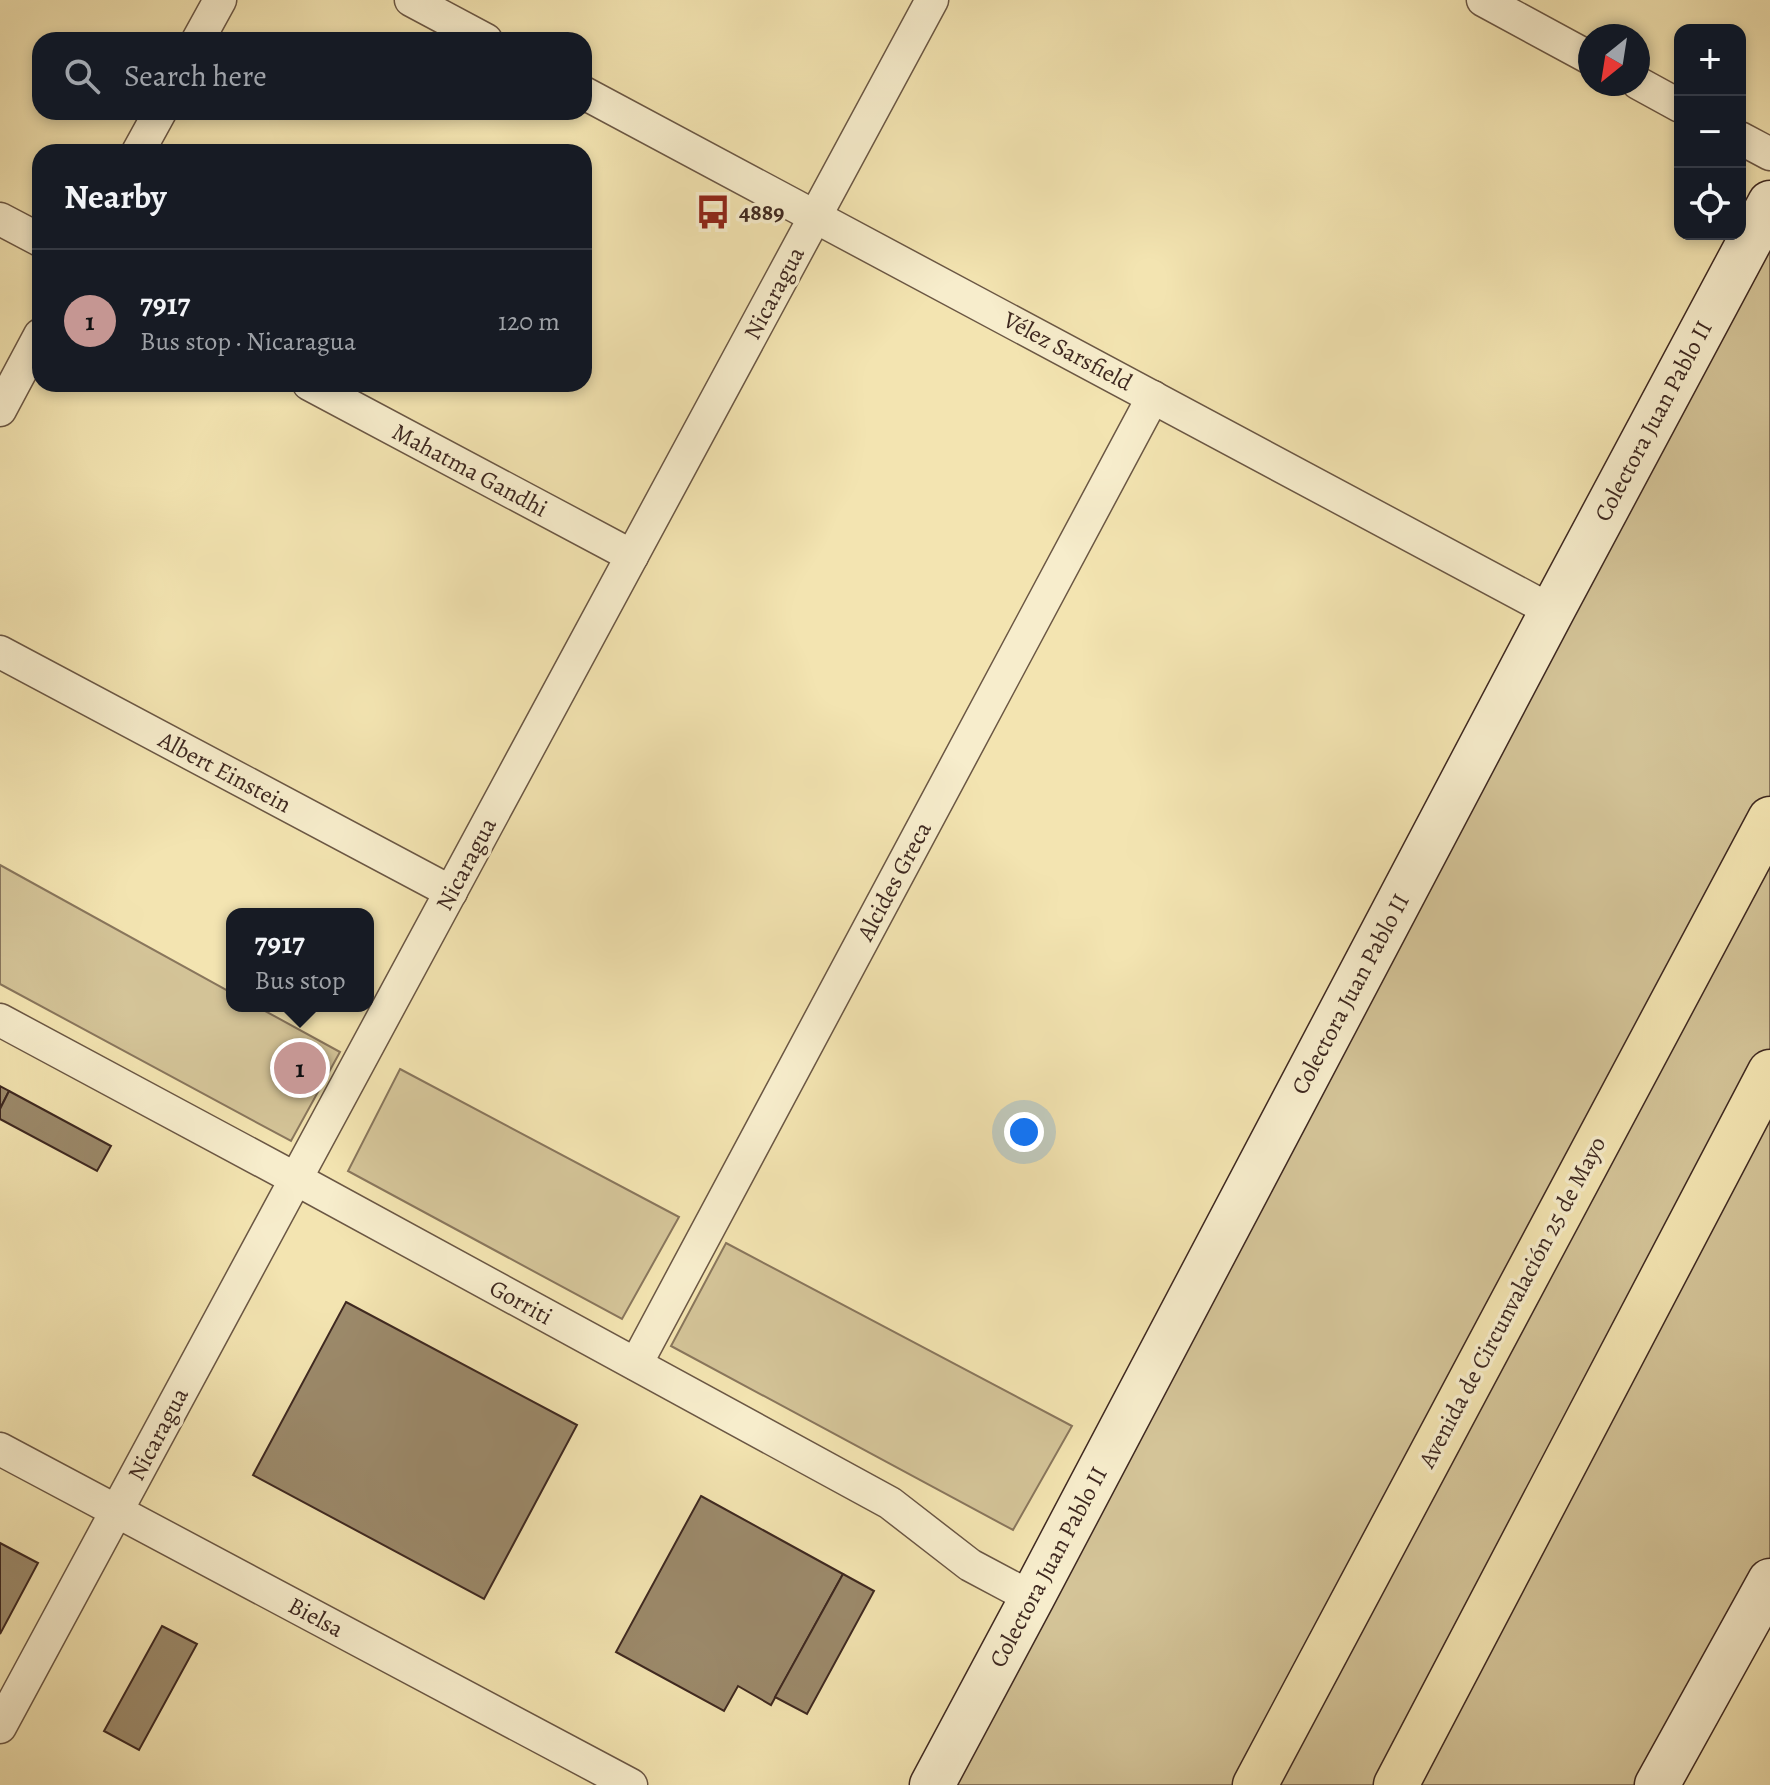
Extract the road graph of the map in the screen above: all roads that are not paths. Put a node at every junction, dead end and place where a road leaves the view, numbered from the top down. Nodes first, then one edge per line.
1 (220, 0) edge
2 (411, 0) edge
3 (932, 0) edge
4 (1483, 0) edge
5 (202, 32) edge
6 (471, 32) edge
7 (1578, 51) edge
8 (1650, 90) edge
9 (592, 97) edge
10 (1674, 103) edge
11 (156, 120) edge
12 (1746, 141) edge
13 (142, 144) edge
14 (1770, 154) edge
15 (1770, 203) edge
16 (816, 216) junction
17 (0, 219) edge
18 (32, 236) edge
19 (32, 350) edge
20 (324, 392) edge
21 (1153, 397) junction
22 (0, 410) edge
23 (632, 556) junction
24 (1552, 611) junction
25 (0, 652) edge
26 (1770, 819) edge
27 (451, 892) junction
28 (0, 1020) edge
29 (1770, 1072) edge
30 (296, 1179) junction
31 (636, 1364) junction
32 (0, 1449) edge
33 (117, 1511) junction
34 (1770, 1581) edge
35 (1032, 1598) junction
36 (0, 1727) edge
37 (631, 1785) edge
38 (932, 1785) edge
39 (1255, 1785) edge
40 (1396, 1785) edge
41 (1657, 1785) edge

1 - 5 street
2 - 6 street
3 - 16 street, Nicaragua
4 - 7 street
8 - 10 street
9 - 16 street, Vélez Sarsfield
11 - 13 street
12 - 14 street
15 - 24 main road, Colectora Juan Pablo II
16 - 21 street, Vélez Sarsfield
16 - 23 street, Nicaragua
17 - 18 street
19 - 22 street
20 - 23 street, Mahatma Gandhi
21 - 24 street, Vélez Sarsfield
21 - 31 street, Alcides Greca
23 - 27 street, Nicaragua
24 - 35 main road, Colectora Juan Pablo II
25 - 27 street, Albert Einstein
26 - 39 highway, Avenida de Circunvalación 25 de Mayo
27 - 30 street, Nicaragua
28 - 30 street, Gorriti
29 - 40 highway
30 - 31 street, Gorriti
30 - 33 street, Nicaragua
31 - 35 street, Gorriti
32 - 33 street, Bielsa
33 - 36 street, Nicaragua
33 - 37 street, Bielsa
34 - 41 main road
35 - 38 main road, Colectora Juan Pablo II

